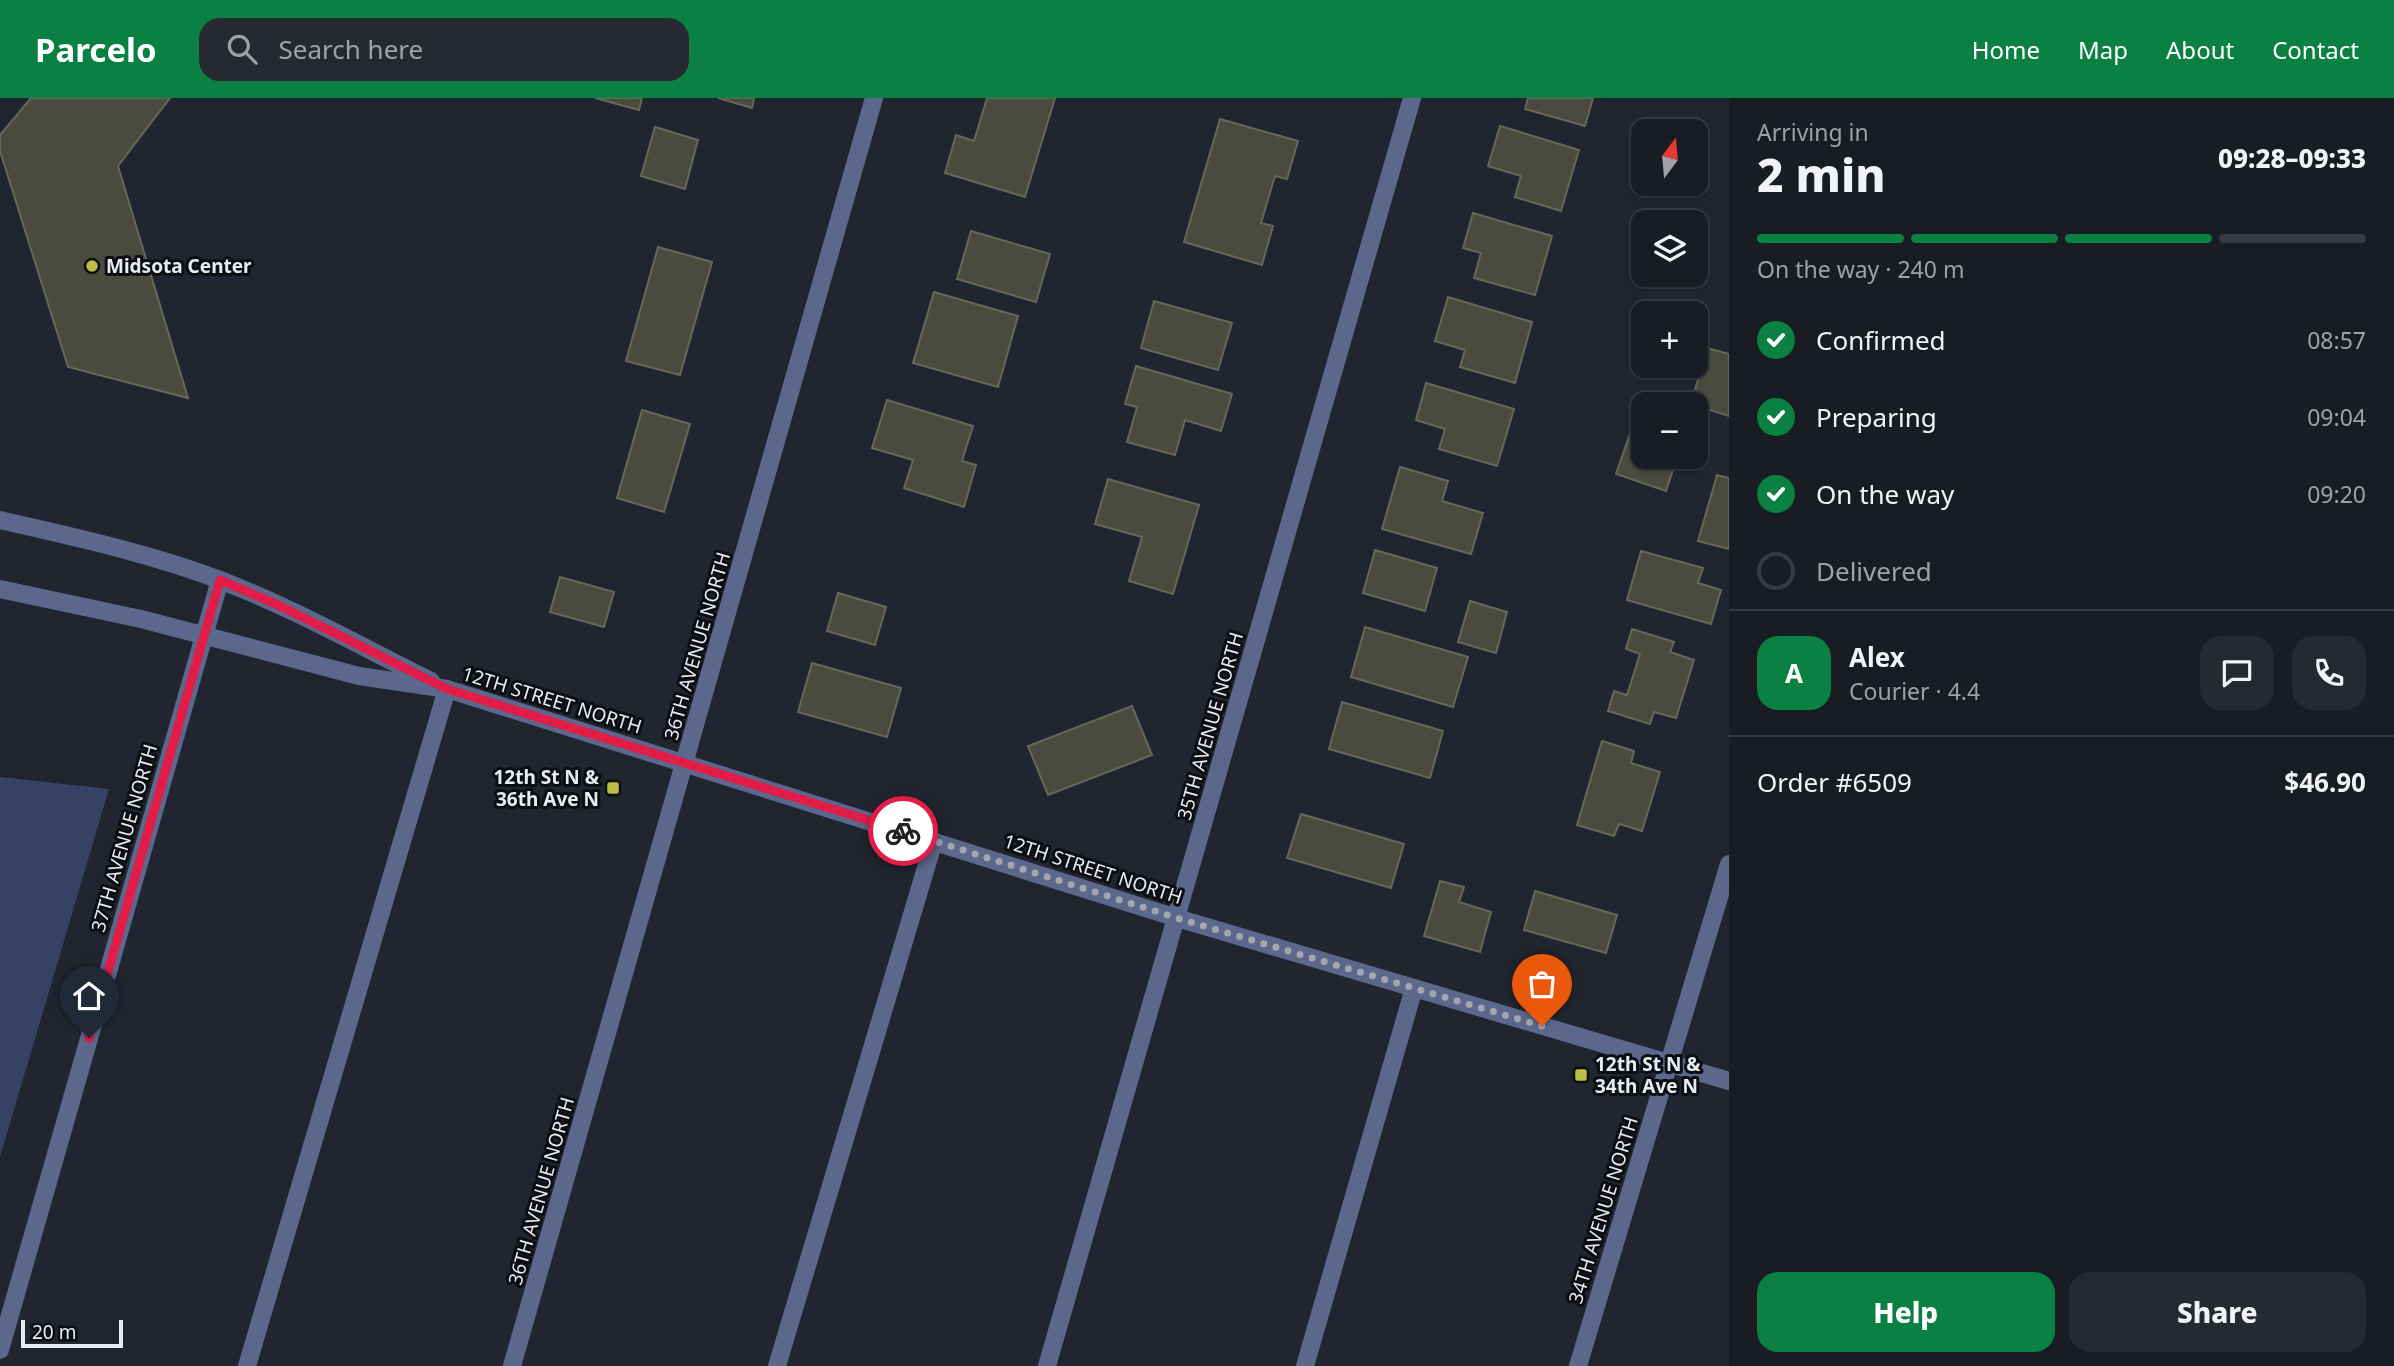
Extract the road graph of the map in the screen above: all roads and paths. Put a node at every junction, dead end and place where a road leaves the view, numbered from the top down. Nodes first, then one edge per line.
1 (874, 98) edge
2 (1412, 98) edge
3 (0, 520) edge
4 (220, 580) junction
5 (0, 589) edge
6 (203, 635) junction
7 (447, 689) junction
8 (686, 762) junction
9 (934, 841) junction
10 (1729, 864) edge
11 (1177, 918) junction
12 (1415, 988) junction
13 (1669, 1064) junction
14 (1729, 1082) edge
15 (0, 1350) edge
16 (247, 1366) edge
17 (512, 1366) edge
18 (777, 1366) edge
19 (1047, 1366) edge
20 (1306, 1366) edge
21 (1578, 1366) edge

1 - 8 street, 36TH AVENUE NORTH
2 - 11 street, 35TH AVENUE NORTH
3 - 4 street, 12TH STREET NORTH
4 - 6 street, 37TH AVENUE NORTH
4 - 7 street, 12TH STREET NORTH
5 - 6 street, 12TH STREET NORTH
6 - 7 street, 12TH STREET NORTH
6 - 15 street, 37TH AVENUE NORTH
7 - 8 street, 12TH STREET NORTH
7 - 16 street
8 - 9 street, 12TH STREET NORTH
8 - 17 street, 36TH AVENUE NORTH
9 - 11 street, 12TH STREET NORTH
9 - 18 street
10 - 13 street, 34TH AVENUE NORTH
11 - 12 street, 12TH STREET NORTH
11 - 19 street, 35TH AVENUE NORTH
12 - 13 street, 12TH STREET NORTH
12 - 20 street
13 - 14 street, 12TH STREET NORTH
13 - 21 street, 34TH AVENUE NORTH

